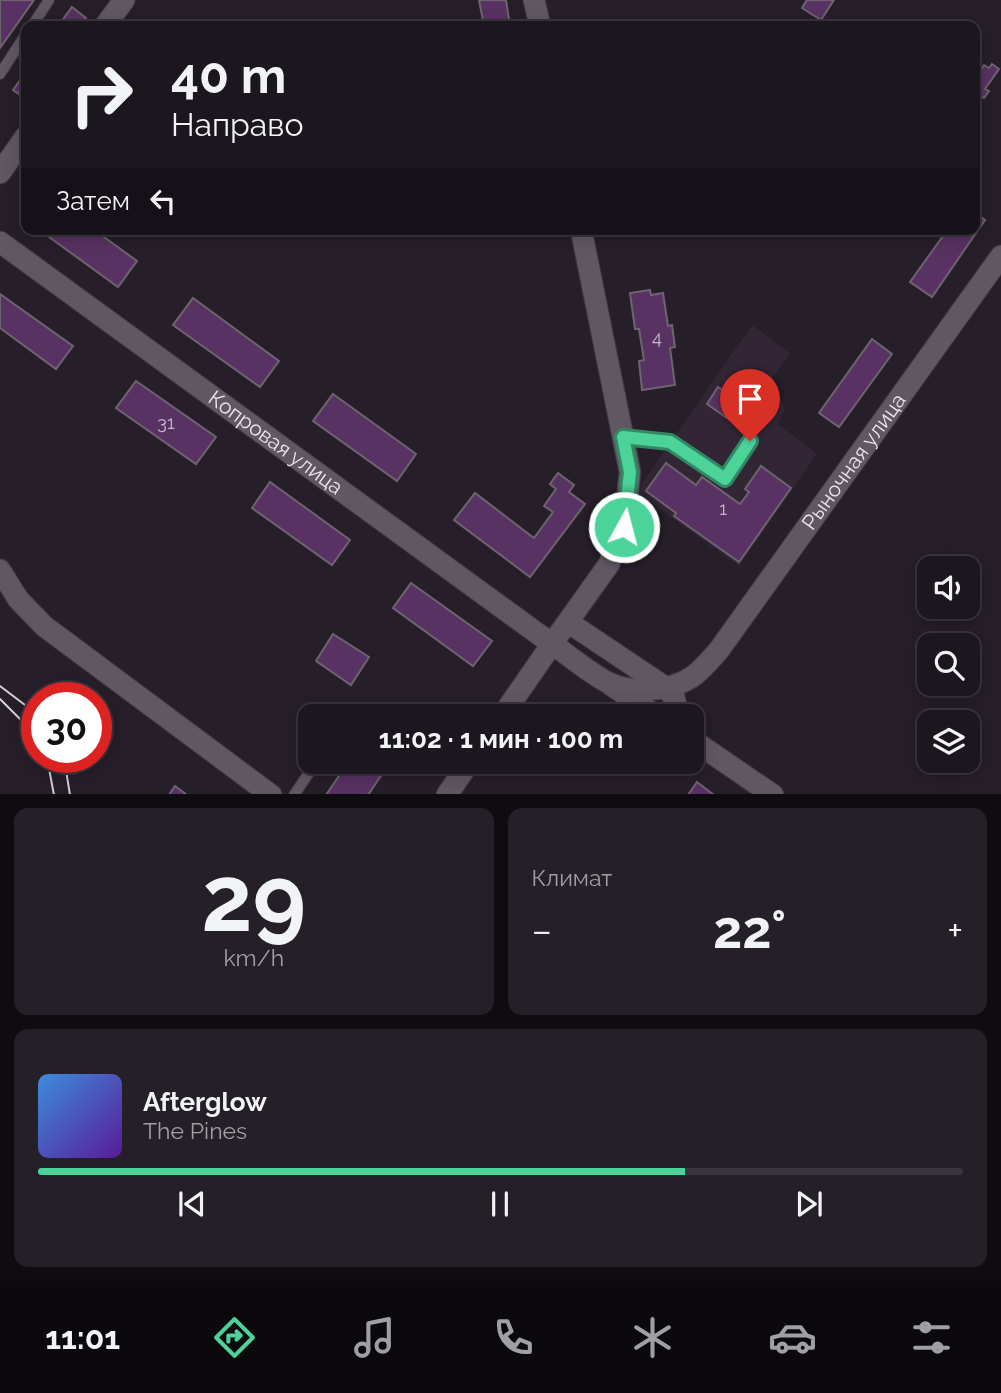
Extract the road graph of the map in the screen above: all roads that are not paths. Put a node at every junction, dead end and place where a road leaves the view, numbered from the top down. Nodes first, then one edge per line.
1 (49, 0) edge
2 (124, 0) edge
3 (534, 0) edge
4 (35, 21) edge
5 (109, 21) edge
6 (539, 21) edge
7 (21, 42) edge
8 (0, 74) edge
9 (21, 143) edge
10 (0, 173) edge
11 (582, 235) edge
12 (0, 242) edge
13 (1001, 256) edge
14 (623, 437) junction
15 (750, 441) dead end
16 (0, 570) edge
17 (568, 622) junction
18 (552, 644) junction
19 (705, 664) junction
20 (641, 670) junction
21 (606, 681) junction
22 (665, 687) junction
23 (510, 704) edge
24 (640, 704) edge
25 (676, 704) edge
26 (704, 747) edge
27 (308, 774) edge
28 (461, 774) edge
29 (271, 794) edge
30 (294, 794) edge
31 (447, 794) edge
32 (773, 794) edge

1 - 4 lane
2 - 5 street
3 - 6 street
7 - 8 lane
9 - 10 street
11 - 14 street
12 - 18 street, Копровая улица
13 - 19 street, Рыночная улица
14 - 15 lane
14 - 17 street
16 - 29 street
17 - 18 street
17 - 20 street
18 - 21 street, Копровая улица
18 - 23 street
19 - 20 street
19 - 22 street, Рыночная улица
20 - 22 street
21 - 22 street, Рыночная улица
21 - 24 street
22 - 25 street
26 - 32 street
27 - 30 lane
28 - 31 street

